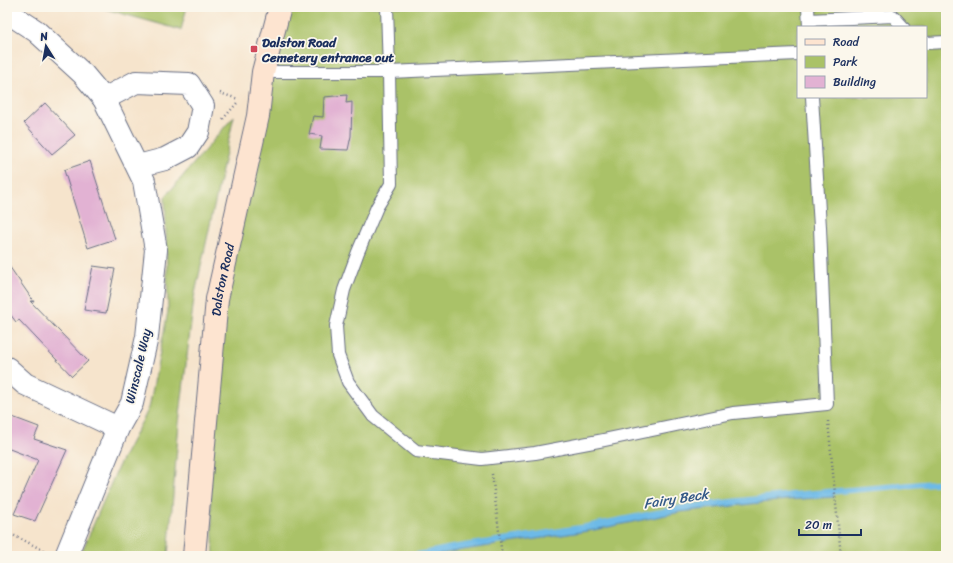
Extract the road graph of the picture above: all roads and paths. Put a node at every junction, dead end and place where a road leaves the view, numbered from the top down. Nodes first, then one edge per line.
1 (280, 7) edge
2 (387, 7) edge
3 (808, 7) edge
4 (7, 12) edge
5 (809, 24) edge
6 (902, 26) edge
7 (946, 42) edge
8 (927, 43) edge
9 (797, 54) edge
10 (263, 72) junction
11 (389, 72) junction
12 (812, 98) edge
13 (104, 99) junction
14 (138, 166) junction
15 (7, 368) edge
16 (827, 404) junction
17 (118, 428) junction
18 (490, 458) junction
19 (7, 532) edge
20 (57, 554) edge
21 (194, 556) edge
22 (502, 556) edge
23 (841, 556) edge

1 - 10 main road, Dalston Road
2 - 11 lane
3 - 5 lane
4 - 13 street, Winscale Way
5 - 6 lane
7 - 8 lane
9 - 11 lane
10 - 11 lane
10 - 21 main road, Dalston Road
11 - 18 lane
12 - 16 lane
13 - 14 street, Winscale Way
13 - 14 street
14 - 17 street, Winscale Way
15 - 17 street
16 - 18 lane
16 - 23 path
17 - 20 street, Winscale Way
18 - 22 path
19 - 20 path

